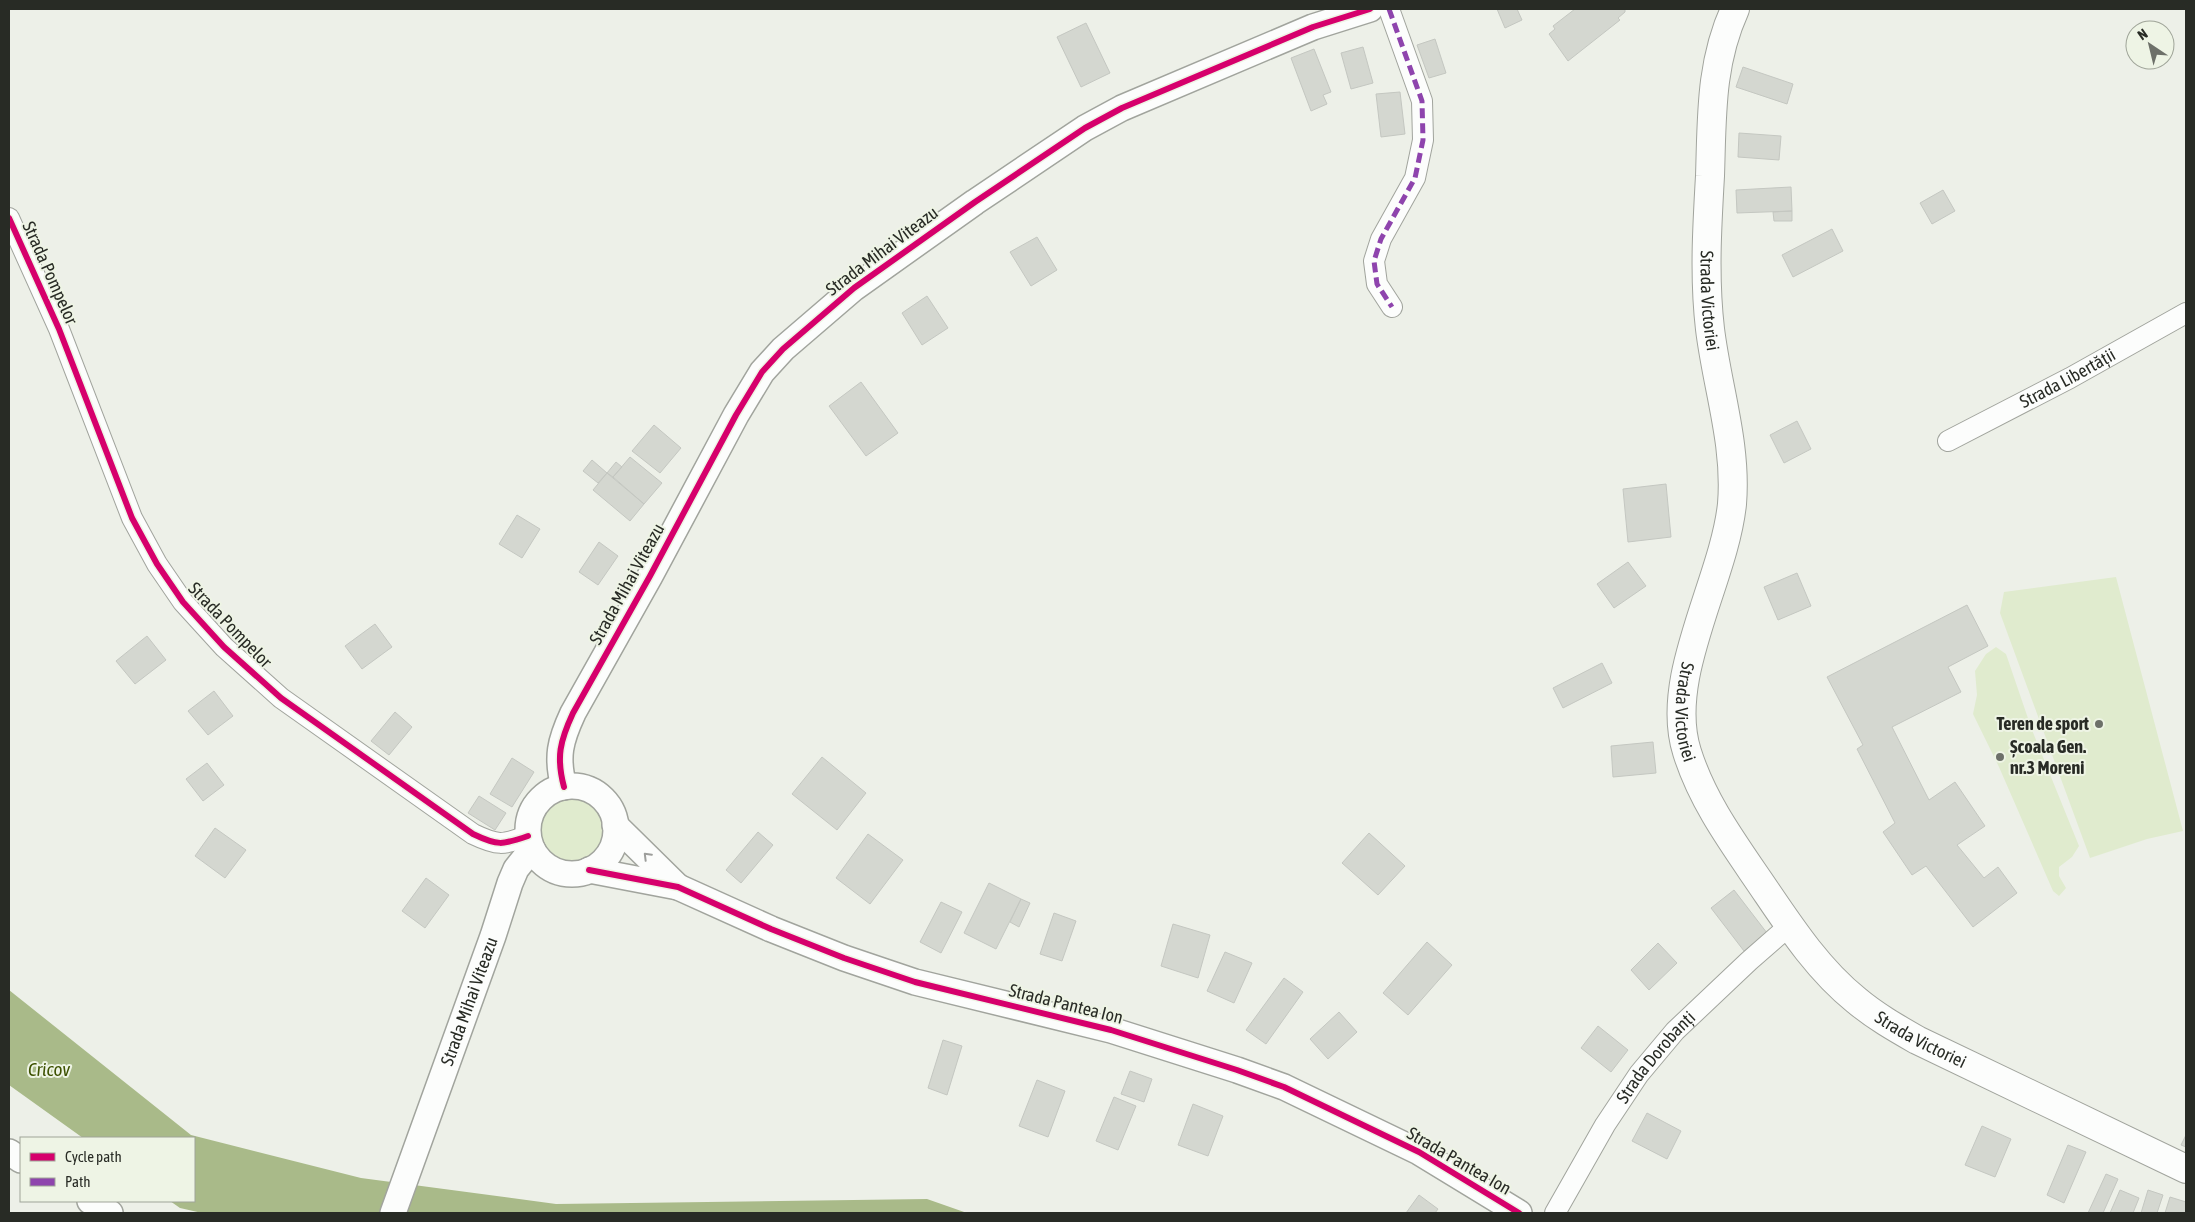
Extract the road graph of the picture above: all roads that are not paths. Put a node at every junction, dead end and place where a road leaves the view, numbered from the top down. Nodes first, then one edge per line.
1 (1370, 9) edge
2 (1389, 9) edge
3 (1735, 9) edge
4 (9, 218) edge
5 (1392, 307) dead end
6 (2186, 313) edge
7 (1948, 441) dead end
8 (564, 787) junction
9 (615, 825) junction
10 (530, 842) junction
11 (589, 870) junction
12 (678, 887) junction
13 (1789, 926) junction
14 (9, 1152) edge
15 (20, 1159) edge
16 (2186, 1169) edge
17 (92, 1202) edge
18 (110, 1213) edge
19 (393, 1213) edge
20 (1518, 1213) edge
21 (1555, 1213) edge

1 - 8 street, Strada Mihai Viteazu
2 - 5 street
3 - 13 main road, Strada Victoriei
4 - 10 street, Strada Pompelor
6 - 7 street, Strada Libertății
8 - 9 street
8 - 10 street
9 - 11 street
12 -> 9 street, Strada Pantea Ion
10 - 11 street
10 - 19 street, Strada Mihai Viteazu
11 - 12 street, Strada Pantea Ion
12 - 20 street, Strada Pantea Ion
13 - 16 main road, Strada Victoriei
13 - 21 street, Strada Dorobanți
14 - 15 street
17 - 18 street

